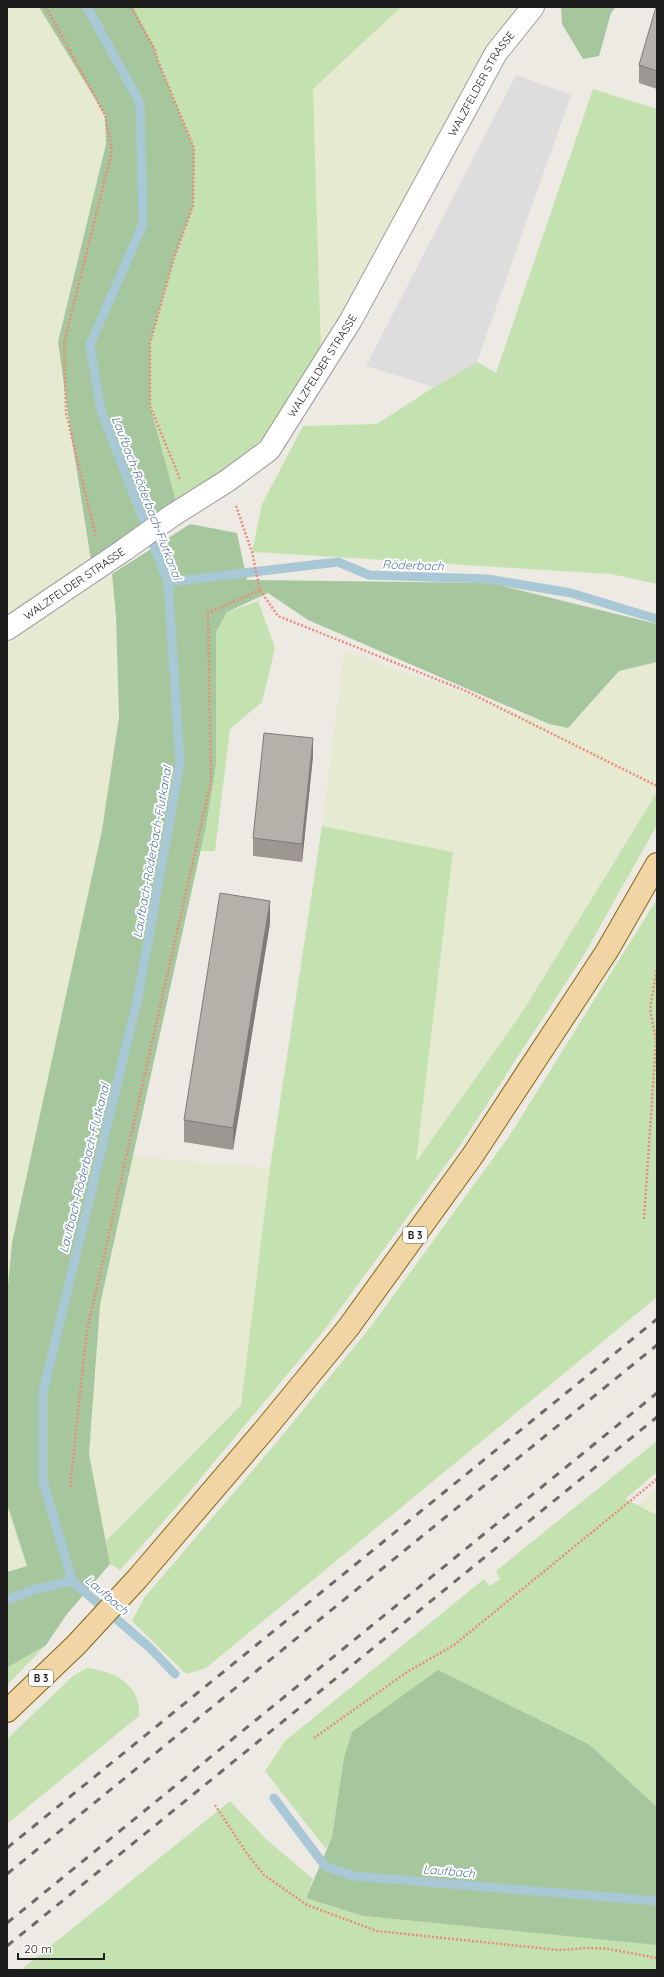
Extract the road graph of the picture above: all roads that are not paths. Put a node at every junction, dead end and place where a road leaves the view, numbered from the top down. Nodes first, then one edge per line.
1 (533, 7) edge
2 (7, 628) edge
3 (657, 864) edge
4 (7, 1711) edge

1 - 2 street, WALZFELDER STRASSE
3 - 4 main road, B 3

